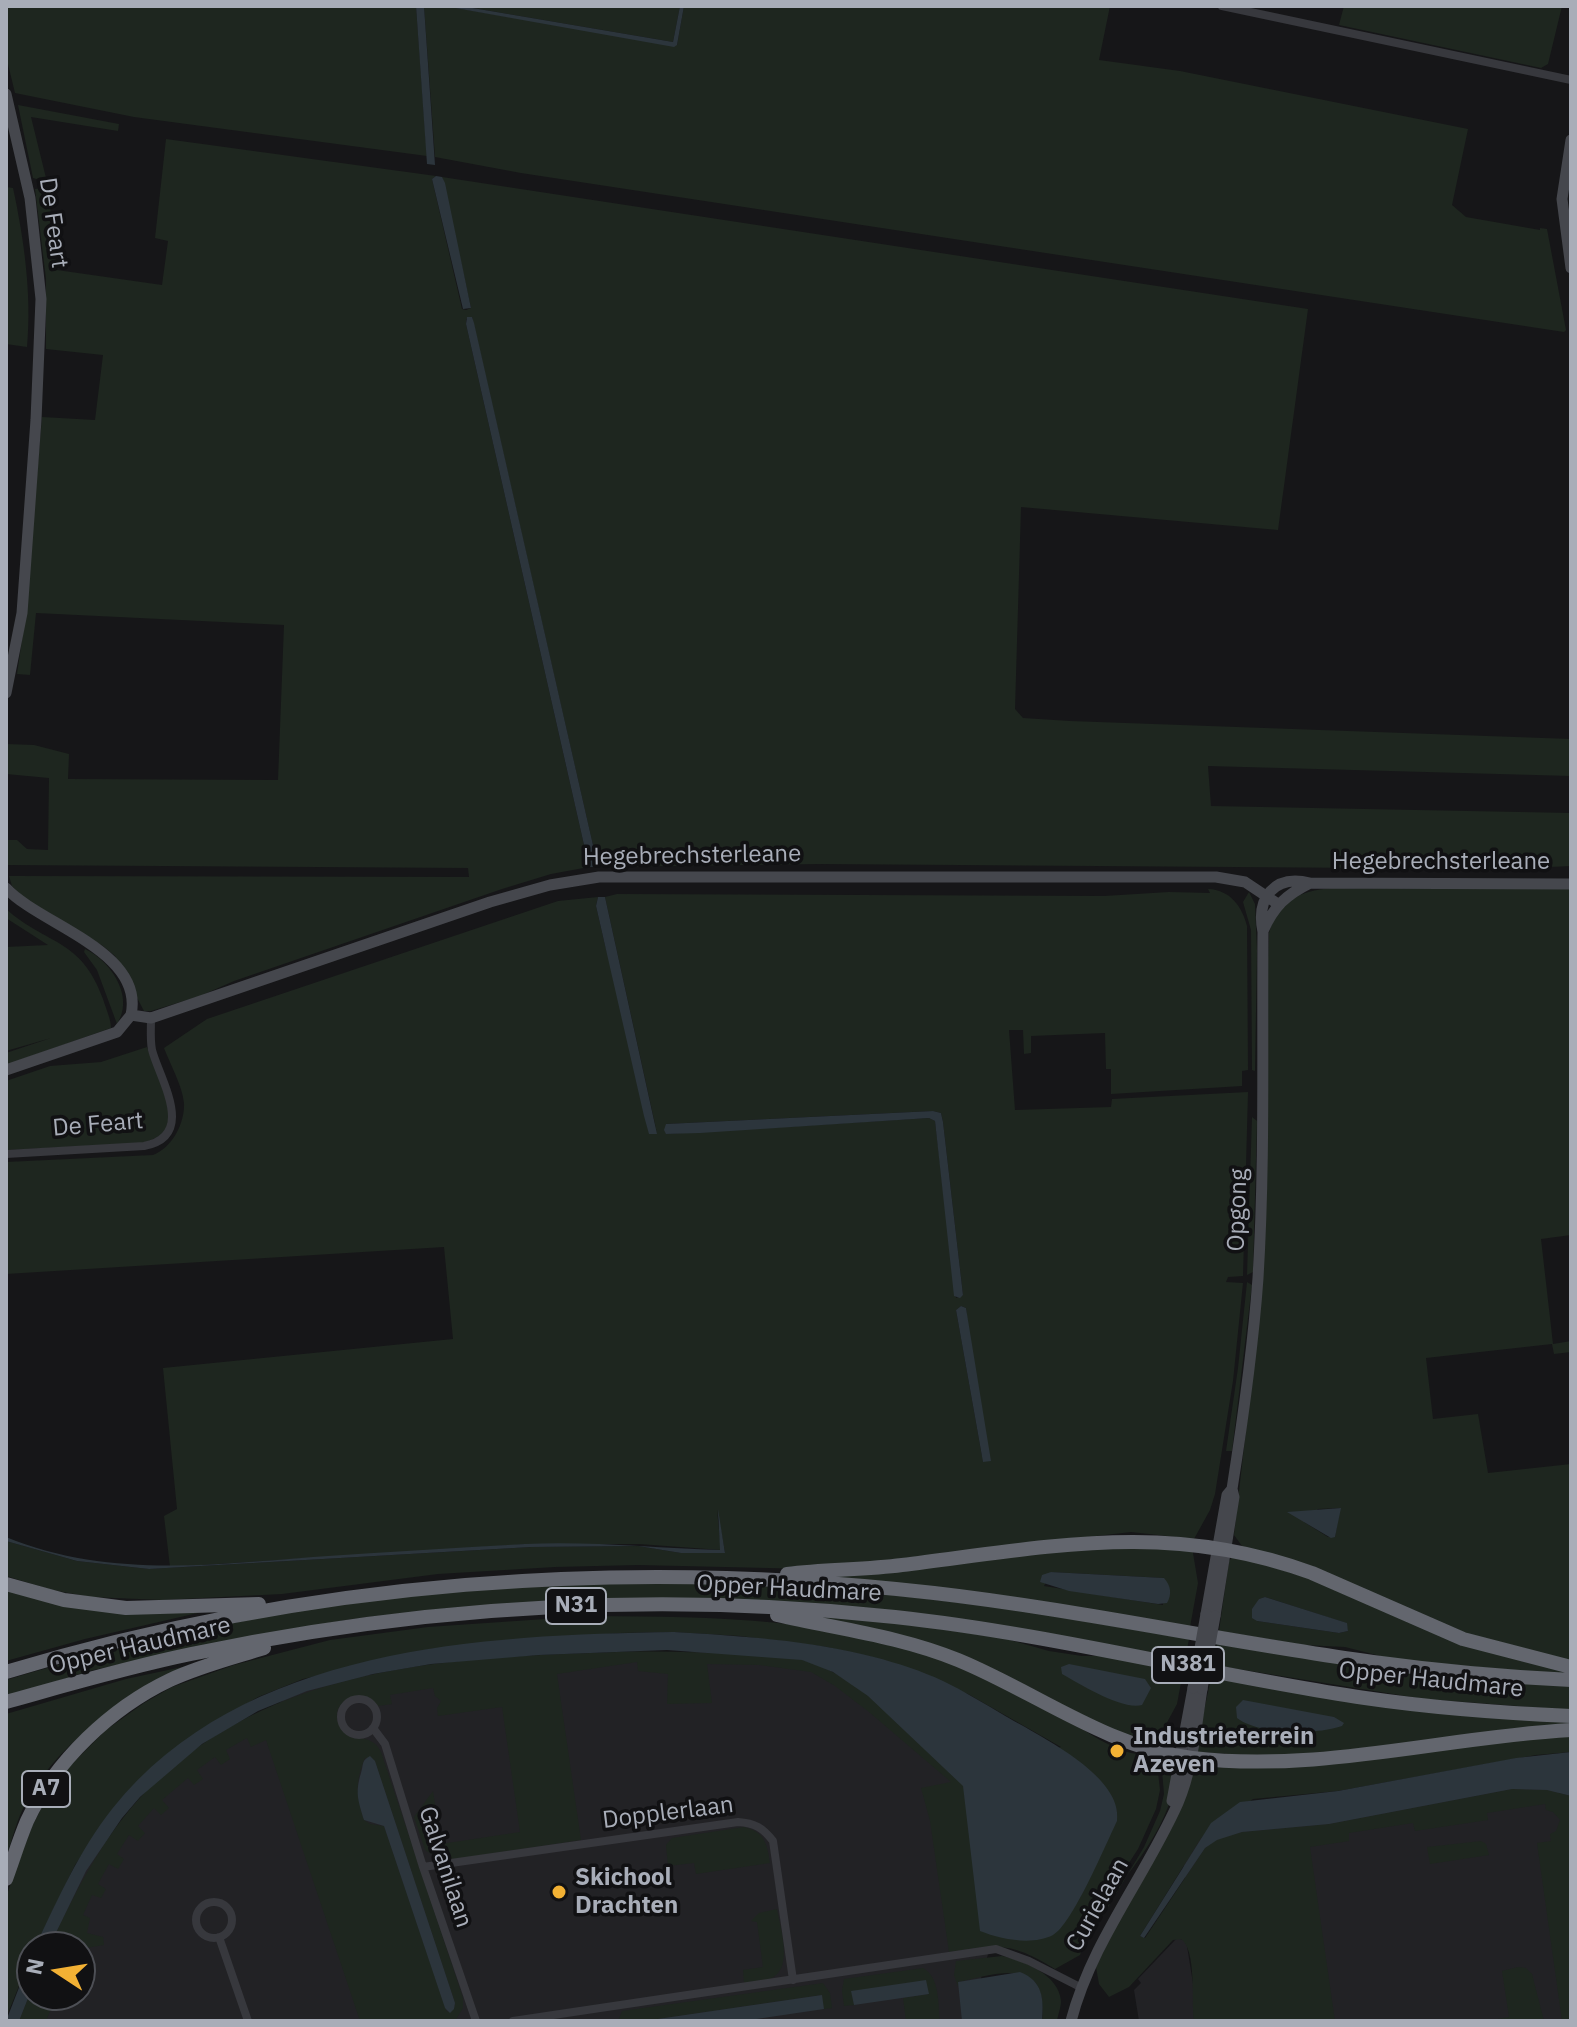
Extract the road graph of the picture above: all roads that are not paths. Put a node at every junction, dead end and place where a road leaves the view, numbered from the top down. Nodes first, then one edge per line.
1 (1222, 6) edge
2 (1571, 80) edge
3 (6, 94) edge
4 (1571, 140) edge
5 (1571, 268) edge
6 (6, 693) edge
7 (1310, 883) junction
8 (1571, 884) edge
9 (6, 888) edge
10 (1267, 896) junction
11 (1278, 904) junction
12 (1263, 932) junction
13 (131, 1015) junction
14 (151, 1018) junction
15 (6, 1070) edge
16 (6, 1154) edge
17 (1223, 1547) junction
18 (805, 1576) junction
19 (6, 1584) edge
20 (304, 1604) junction
21 (806, 1616) junction
22 (322, 1630) junction
23 (1571, 1667) edge
24 (6, 1672) edge
25 (1571, 1680) edge
26 (1197, 1688) joint
27 (6, 1702) edge
28 (1571, 1716) edge
29 (373, 1728) junction
30 (1571, 1730) edge
31 (1186, 1757) junction
32 (423, 1867) junction
33 (6, 1879) edge
34 (219, 1937) junction
35 (793, 1980) junction
36 (1080, 1987) junction
37 (248, 2021) edge
38 (476, 2021) edge
39 (513, 2021) edge
40 (1071, 2021) edge

1 - 2 street
3 - 6 street, De Feart
4 - 5 street
7 - 8 street, Hegebrechsterleane
7 - 10 street, Hegebrechsterleane
7 - 11 street, Hegebrechsterleane
9 - 13 street
10 - 11 street, Hegebrechsterleane
10 - 12 street, Opgong
10 - 14 street, Hegebrechsterleane
11 - 12 street, Opgong
12 - 17 street, Opgong
13 - 14 street, Hegebrechsterleane
13 - 15 street
14 - 16 street, De Feart
17 - 18 highway
17 - 23 highway
17 - 26 street, Opgong, bridge
18 - 20 highway, Opper Haudmare / N31
18 - 25 highway, Opper Haudmare / N381
19 - 20 highway, N31
20 - 24 highway, Opper Haudmare / N31
21 - 22 highway, Opper Haudmare / N31
21 - 28 highway, Opper Haudmare / N381
21 - 31 highway
22 - 27 highway, Opper Haudmare / N31
22 - 33 highway, A7
26 - 31 street, Curielaan
29 - 29 street, Galvanilaan
29 - 32 street, Galvanilaan
30 - 31 highway
31 - 36 street, Curielaan
32 - 35 street, Dopplerlaan
32 - 38 street, Galvanilaan
34 - 34 street
34 - 37 street
35 - 36 street
35 - 39 street
36 - 40 street, Curielaan

